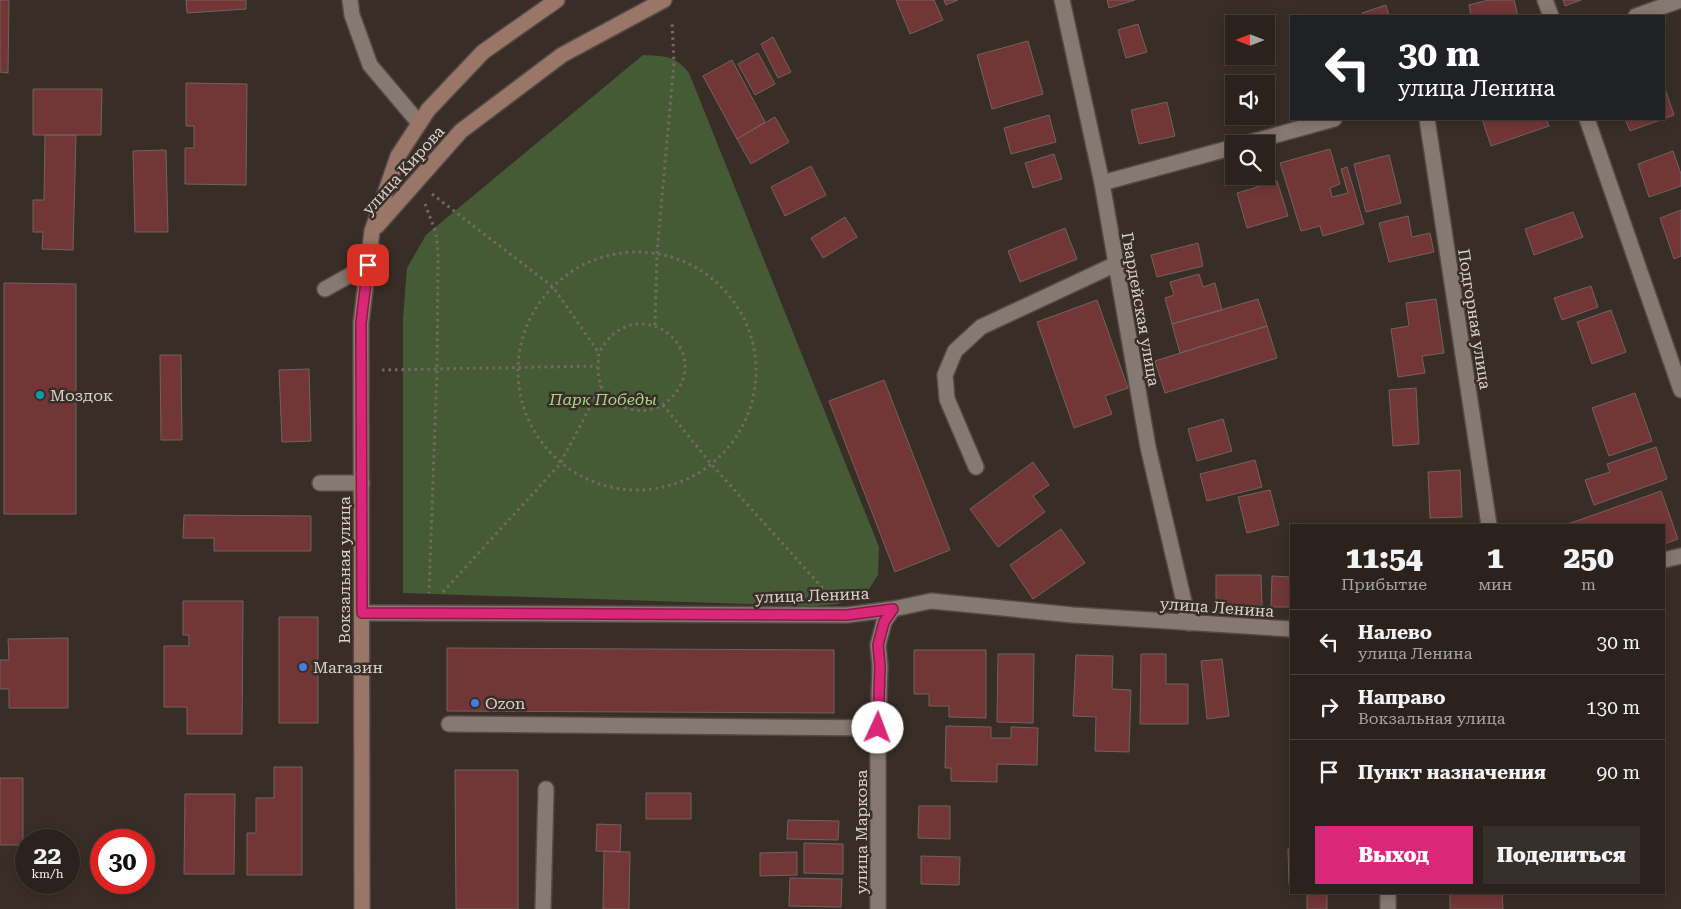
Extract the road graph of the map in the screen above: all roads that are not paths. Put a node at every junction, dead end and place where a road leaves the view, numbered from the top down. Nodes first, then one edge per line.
1 (557, 0) edge
2 (664, 0) edge
3 (1062, 0) edge
4 (1545, 0) edge
5 (1681, 0) edge
6 (353, 3) edge
7 (1551, 15) edge
8 (1639, 15) edge
9 (1330, 120) edge
10 (1427, 120) edge
11 (1587, 120) edge
12 (419, 123) junction
13 (1275, 135) edge
14 (1225, 149) edge
15 (1102, 183) junction
16 (372, 231) junction
17 (1116, 264) junction
18 (368, 265) junction
19 (325, 289) dead end
20 (1681, 390) edge
21 (976, 467) dead end
22 (320, 483) dead end
23 (362, 483) junction
24 (1489, 524) edge
25 (1681, 556) edge
26 (1665, 560) edge
27 (893, 609) junction
28 (362, 613) junction
29 (1189, 623) junction
30 (1290, 629) edge
31 (449, 724) dead end
32 (878, 728) junction
33 (546, 789) dead end
34 (1388, 894) edge
35 (362, 909) edge
36 (543, 909) edge
37 (878, 909) edge
38 (1388, 909) edge

1 - 12 street, улица Кирова
2 - 16 street, улица Кирова
3 - 15 street, Гвардейская улица
4 - 7 street
5 - 8 street
6 - 12 street
9 - 13 street
10 - 24 street, Подгорная улица
11 - 20 street
12 - 16 street, улица Кирова
14 - 15 street
15 - 17 street, Гвардейская улица
16 - 18 street, Вокзальная улица
17 - 21 street
17 - 29 street, Гвардейская улица
18 - 19 street
18 - 23 street, Вокзальная улица
22 - 23 street
23 - 28 street, Вокзальная улица
25 - 26 street
27 - 28 street, улица Ленина
27 - 29 street, улица Ленина
27 - 32 street, улица Маркова
28 - 35 street, Вокзальная улица
29 - 30 street, улица Ленина
31 - 32 street
32 - 37 street, улица Маркова
33 - 36 street
34 - 38 street

